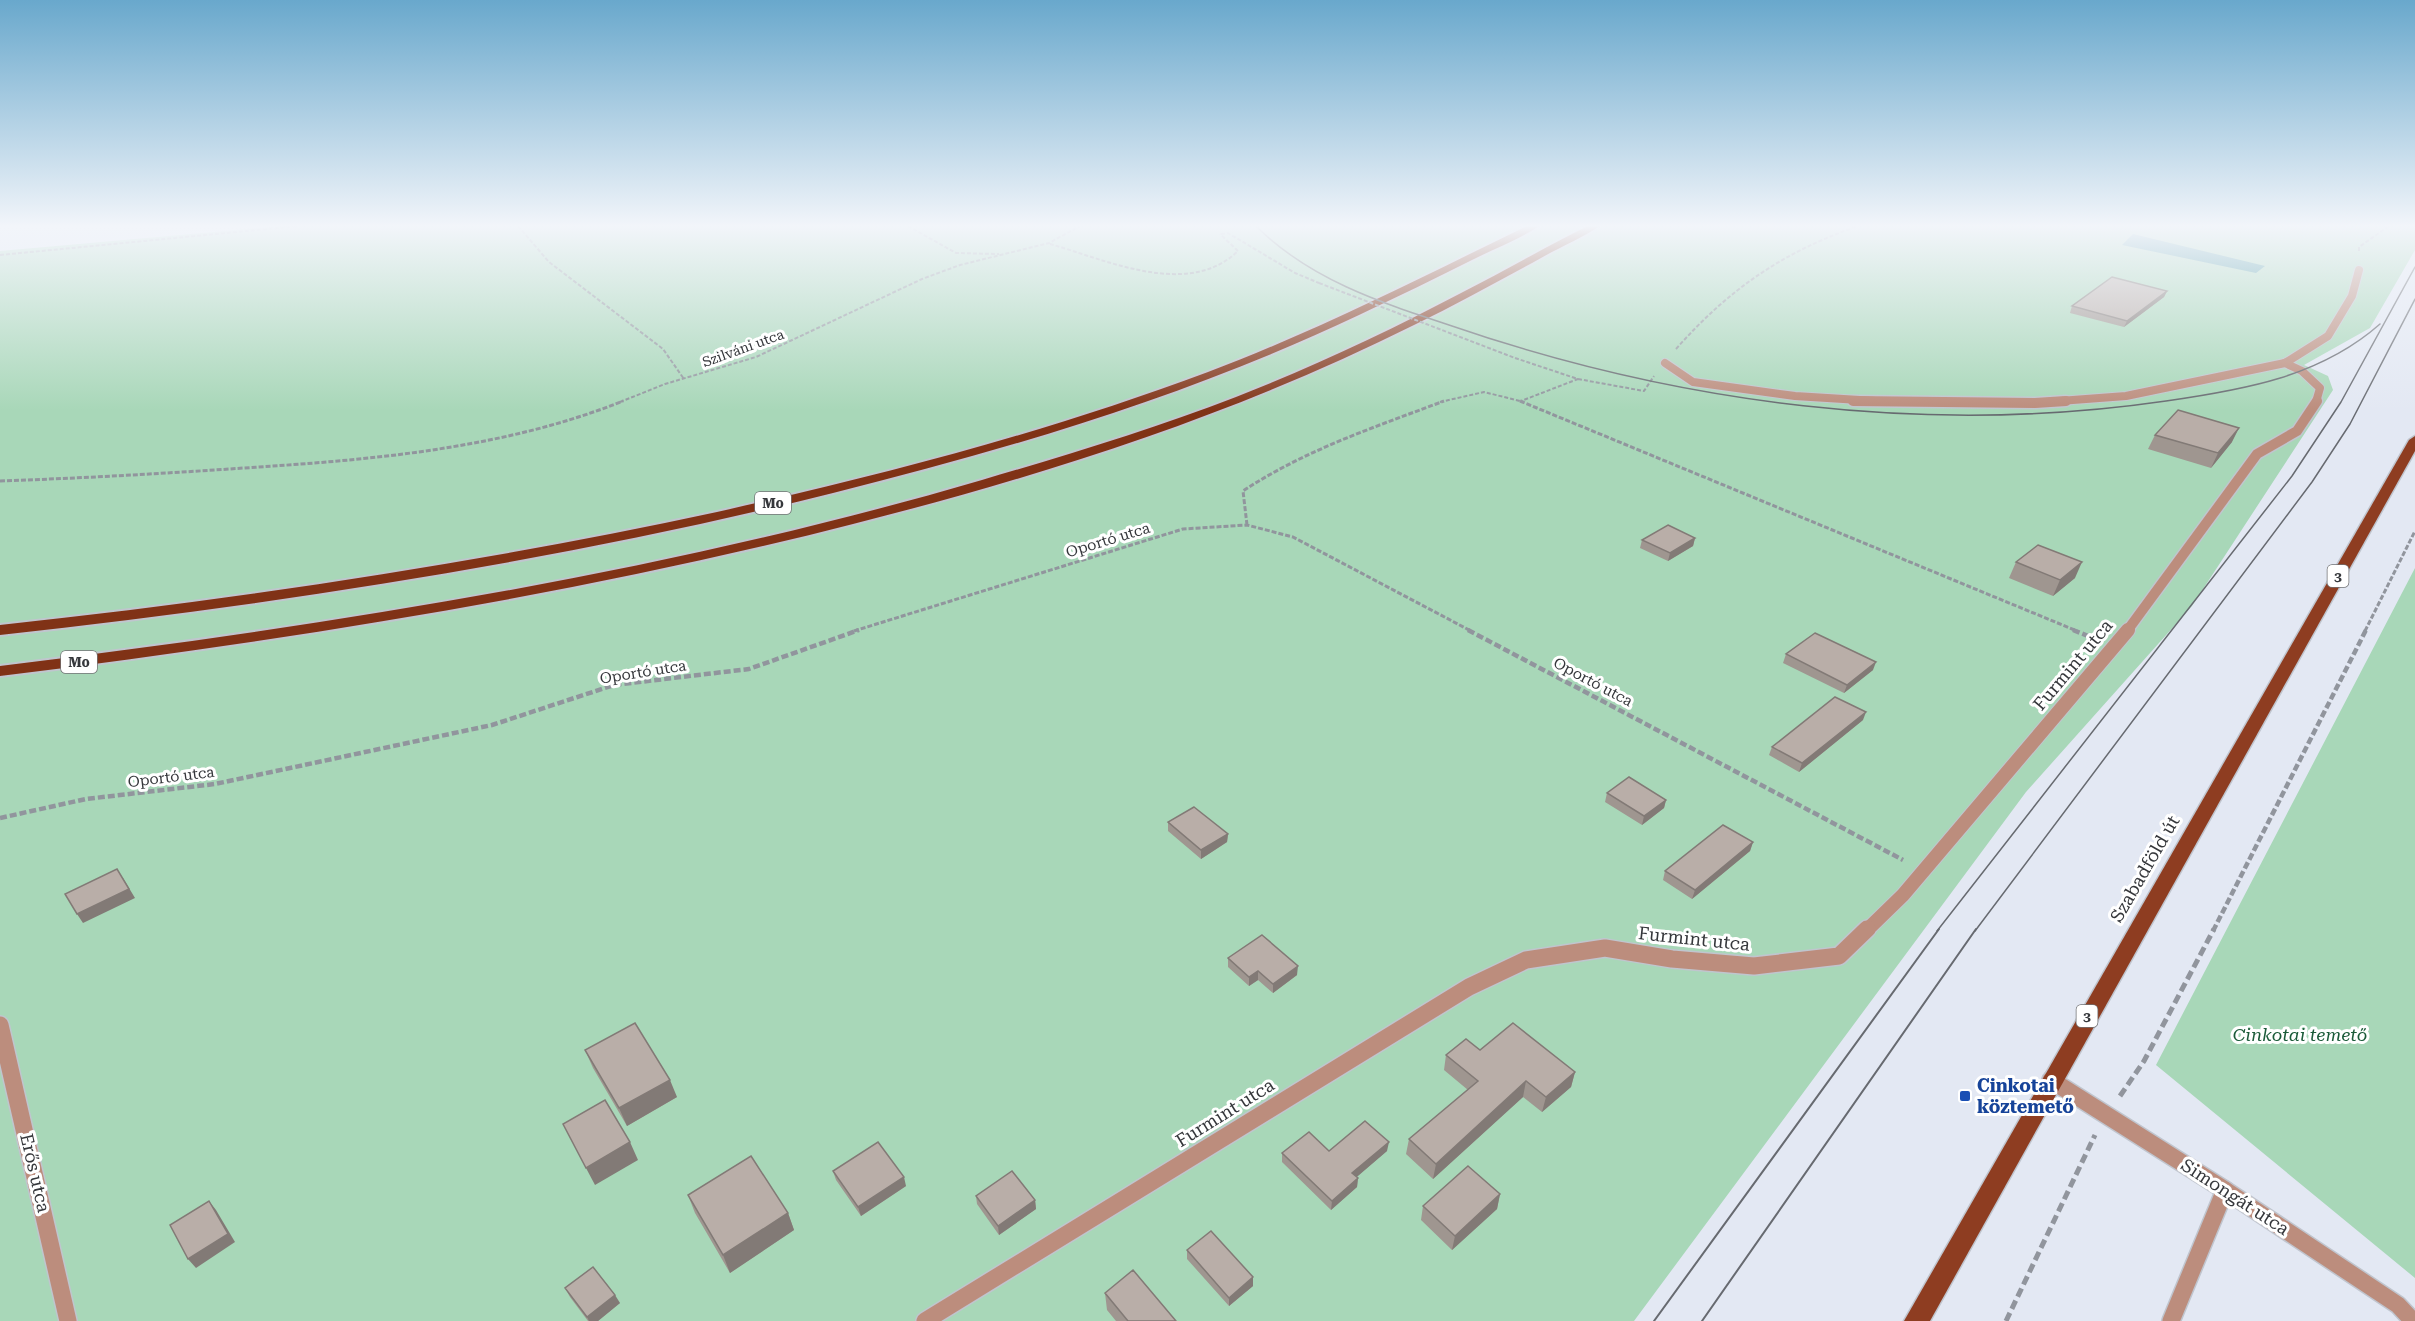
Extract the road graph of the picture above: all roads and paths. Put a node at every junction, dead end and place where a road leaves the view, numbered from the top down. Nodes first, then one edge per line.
1 (583, 288) edge
2 (904, 288) edge
3 (1329, 288) edge
4 (1408, 288) edge
5 (1479, 288) edge
6 (1743, 288) edge
7 (2354, 288) edge
8 (1665, 363) junction
9 (2285, 363) junction
10 (684, 379) junction
11 (1578, 379) junction
12 (1521, 401) junction
13 (2415, 440) edge
14 (0, 481) edge
15 (1247, 525) junction
16 (2415, 531) edge
17 (0, 630) edge
18 (2115, 647) junction
19 (0, 671) edge
20 (0, 819) edge
21 (1923, 871) junction
22 (0, 1025) edge
23 (2051, 1080) junction
24 (2107, 1114) junction
25 (2225, 1190) junction
26 (68, 1321) edge
27 (925, 1321) edge
28 (1916, 1321) edge
29 (2006, 1321) edge
30 (2171, 1321) edge
31 (2413, 1321) edge

1 - 10 path
2 - 10 path, Szilváni utca
3 - 11 path, bridge
4 - 17 highway, M0
5 - 19 highway, M0
6 - 8 path
7 - 9 street
8 - 9 street
8 - 11 path
9 - 18 street, Furmint utca
10 - 14 path, Szilváni utca
11 - 12 path
12 - 15 path
12 - 18 path
13 - 23 main road, Szabadföld út / 3
15 - 20 path, Oportó utca
15 - 21 path, Oportó utca
16 - 24 path
18 - 21 street, Furmint utca
21 - 27 street, Furmint utca
22 - 26 street, Erős utca
23 - 24 street, Simongát utca
23 - 28 main road, Szabadföld út / 3
24 - 25 street, Simongát utca
24 - 29 path
25 - 30 street
25 - 31 street, Simongát utca

